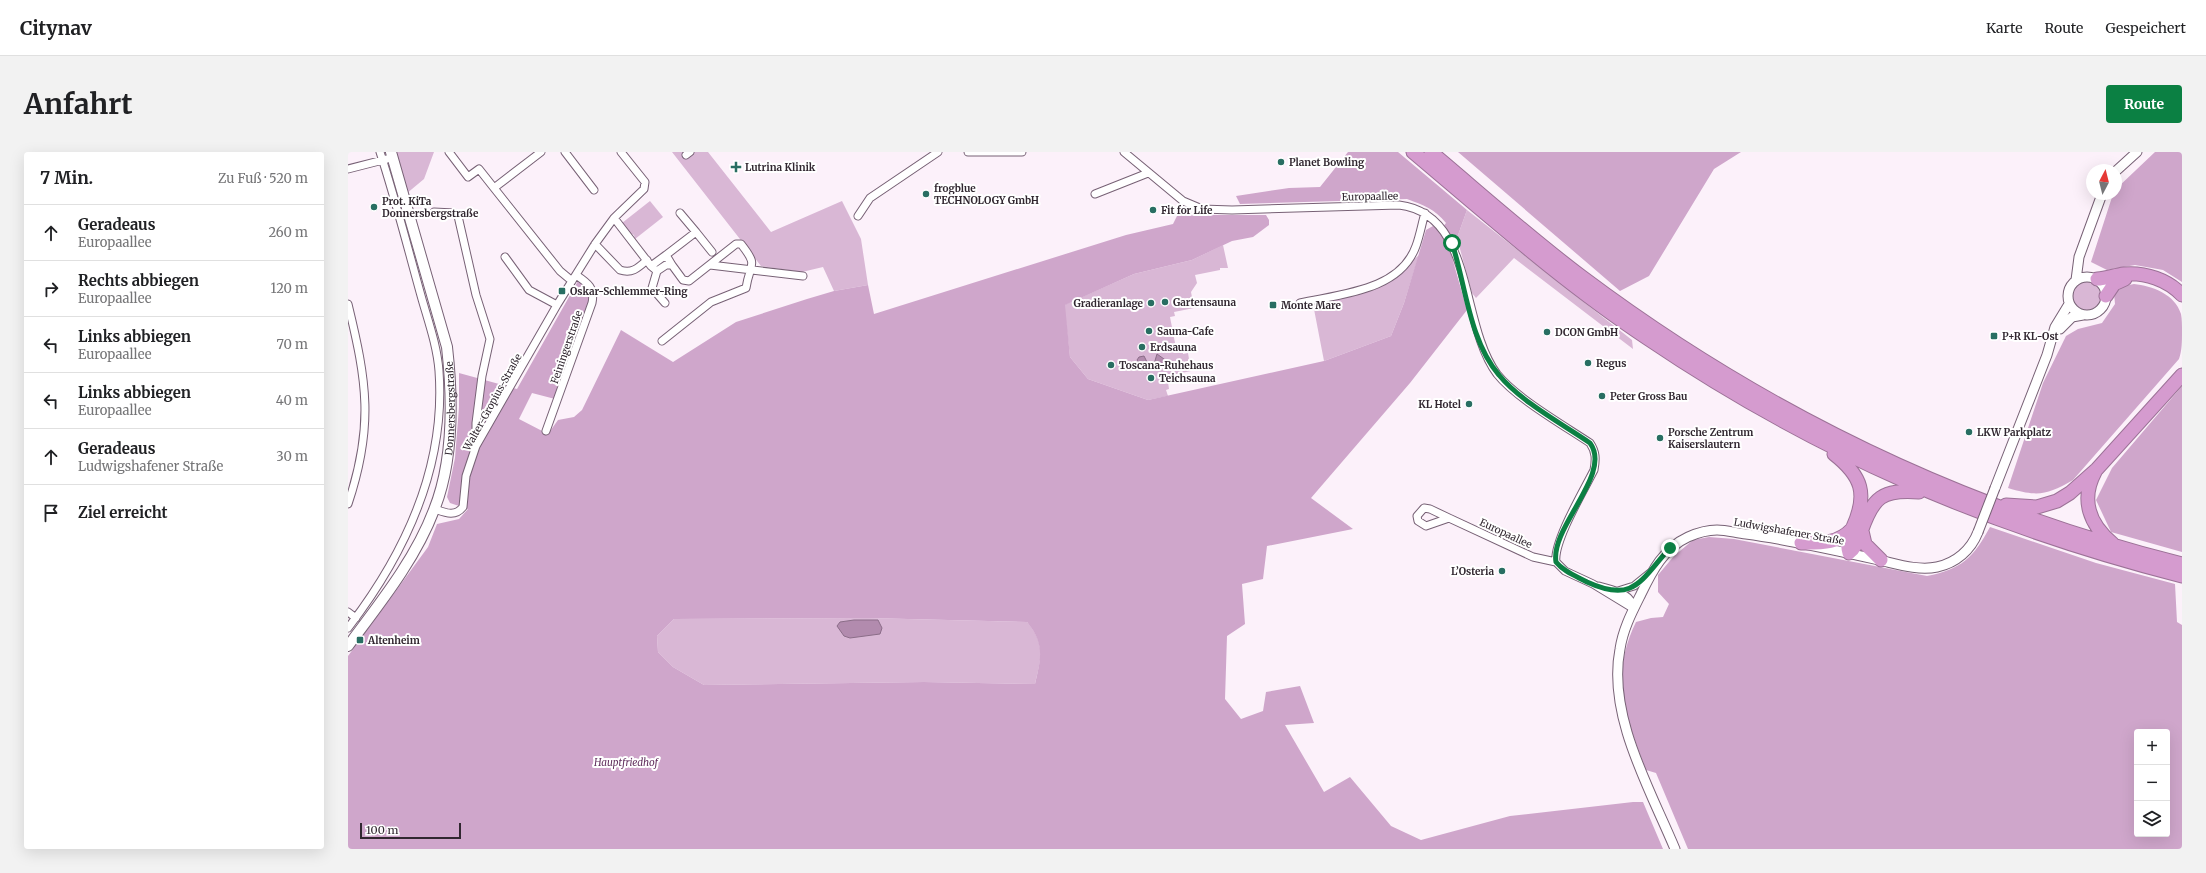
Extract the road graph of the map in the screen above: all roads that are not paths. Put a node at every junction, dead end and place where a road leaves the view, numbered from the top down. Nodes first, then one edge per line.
1 (380, 152) edge
2 (449, 152) edge
3 (541, 152) edge
4 (565, 152) edge
5 (621, 152) edge
6 (938, 152) edge
7 (968, 152) edge
8 (1022, 152) edge
9 (1124, 152) edge
10 (1413, 152) edge
11 (1431, 152) edge
12 (2137, 152) edge
13 (389, 156) edge
14 (2122, 166) edge
15 (348, 168) edge
16 (1148, 173) junction
17 (494, 188) junction
18 (594, 190) dead end
19 (1095, 194) dead end
20 (2100, 200) edge
21 (434, 212) dead end
22 (1424, 212) junction
23 (680, 213) dead end
24 (858, 216) dead end
25 (614, 218) junction
26 (696, 232) junction
27 (594, 244) junction
28 (2084, 246) junction
29 (712, 252) dead end
30 (666, 255) junction
31 (505, 257) dead end
32 (672, 265) junction
33 (710, 265) junction
34 (652, 266) junction
35 (750, 270) junction
36 (803, 276) dead end
37 (2147, 276) junction
38 (574, 278) junction
39 (2093, 278) junction
40 (2076, 280) junction
41 (2182, 295) edge
42 (2106, 296) junction
43 (1300, 303) dead end
44 (348, 304) edge
45 (665, 304) dead end
46 (2069, 304) junction
47 (557, 305) junction
48 (349, 315) edge
49 (2083, 315) junction
50 (662, 341) dead end
51 (2047, 355) junction
52 (2182, 375) edge
53 (546, 431) dead end
54 (1816, 440) junction
55 (476, 446) junction
56 (2096, 469) junction
57 (1929, 493) junction
58 (1974, 499) junction
59 (348, 504) edge
60 (435, 509) junction
61 (1449, 518) dead end
62 (1857, 530) junction
63 (1801, 543) junction
64 (2117, 547) junction
65 (1849, 554) junction
66 (1881, 560) junction
67 (1556, 562) junction
68 (2182, 564) edge
69 (1655, 568) junction
70 (2182, 576) edge
71 (1593, 584) junction
72 (1616, 591) junction
73 (1634, 609) junction
74 (348, 612) edge
75 (356, 618) junction
76 (348, 628) edge
77 (348, 646) edge
78 (1675, 849) edge

1 - 13 street, Donnersbergstraße
2 - 17 street
3 - 17 street
4 - 18 street
5 - 25 street, Walter-Gropius-Straße
6 - 24 street
7 - 8 street
9 - 16 street, Europaallee
10 - 54 highway
11 - 58 highway
12 - 14 street
13 - 15 street
13 - 60 main road, Donnersbergstraße
13 - 75 street, Donnersbergstraße
16 - 19 street
16 - 22 street, Europaallee
17 - 38 street
20 - 28 street
21 - 55 street
22 - 43 street
22 - 67 street, Europaallee
23 - 26 street
25 - 27 street, Walter-Gropius-Straße
25 - 34 street
26 - 29 street
26 - 30 street
27 - 34 street
27 - 38 street, Walter-Gropius-Straße
28 - 39 street
28 - 40 street
30 - 32 street
30 - 34 street
31 - 47 street
32 - 33 street
32 - 34 street
33 - 35 street
33 - 35 street
34 - 45 street
35 - 36 street
35 - 50 street
37 - 39 highway
37 - 41 highway
37 - 42 highway
38 - 47 street, Walter-Gropius-Straße
38 - 53 street, Feiningerstraße
39 - 40 street
39 - 42 street
40 - 46 street
42 - 49 street
44 - 48 street
46 - 49 street
46 - 51 street, Ludwigshafener Straße
47 - 55 street, Walter-Gropius-Straße
48 - 59 street
49 - 51 street, Ludwigshafener Straße
51 - 66 street, Ludwigshafener Straße, bridge
52 - 56 highway
54 - 57 highway
54 - 62 highway
55 - 60 street, Walter-Gropius-Straße
56 - 58 highway
56 - 64 highway
57 - 62 highway
57 - 70 highway
58 - 64 highway
60 - 77 main road, Donnersbergstraße
61 - 67 street, Europaallee
62 - 63 highway
62 - 65 highway
62 - 66 highway
63 - 65 street, Ludwigshafener Straße
63 - 69 street, Ludwigshafener Straße
64 - 68 highway
65 - 66 street, Ludwigshafener Straße
67 - 71 street, Europaallee
69 - 72 street
69 - 73 street, Ludwigshafener Straße
71 - 72 street, Europaallee
71 - 73 street, Europaallee
72 - 73 street, Europaallee
73 - 78 street, Ludwigshafener Straße
74 - 75 street
75 - 76 street, Donnersbergstraße

